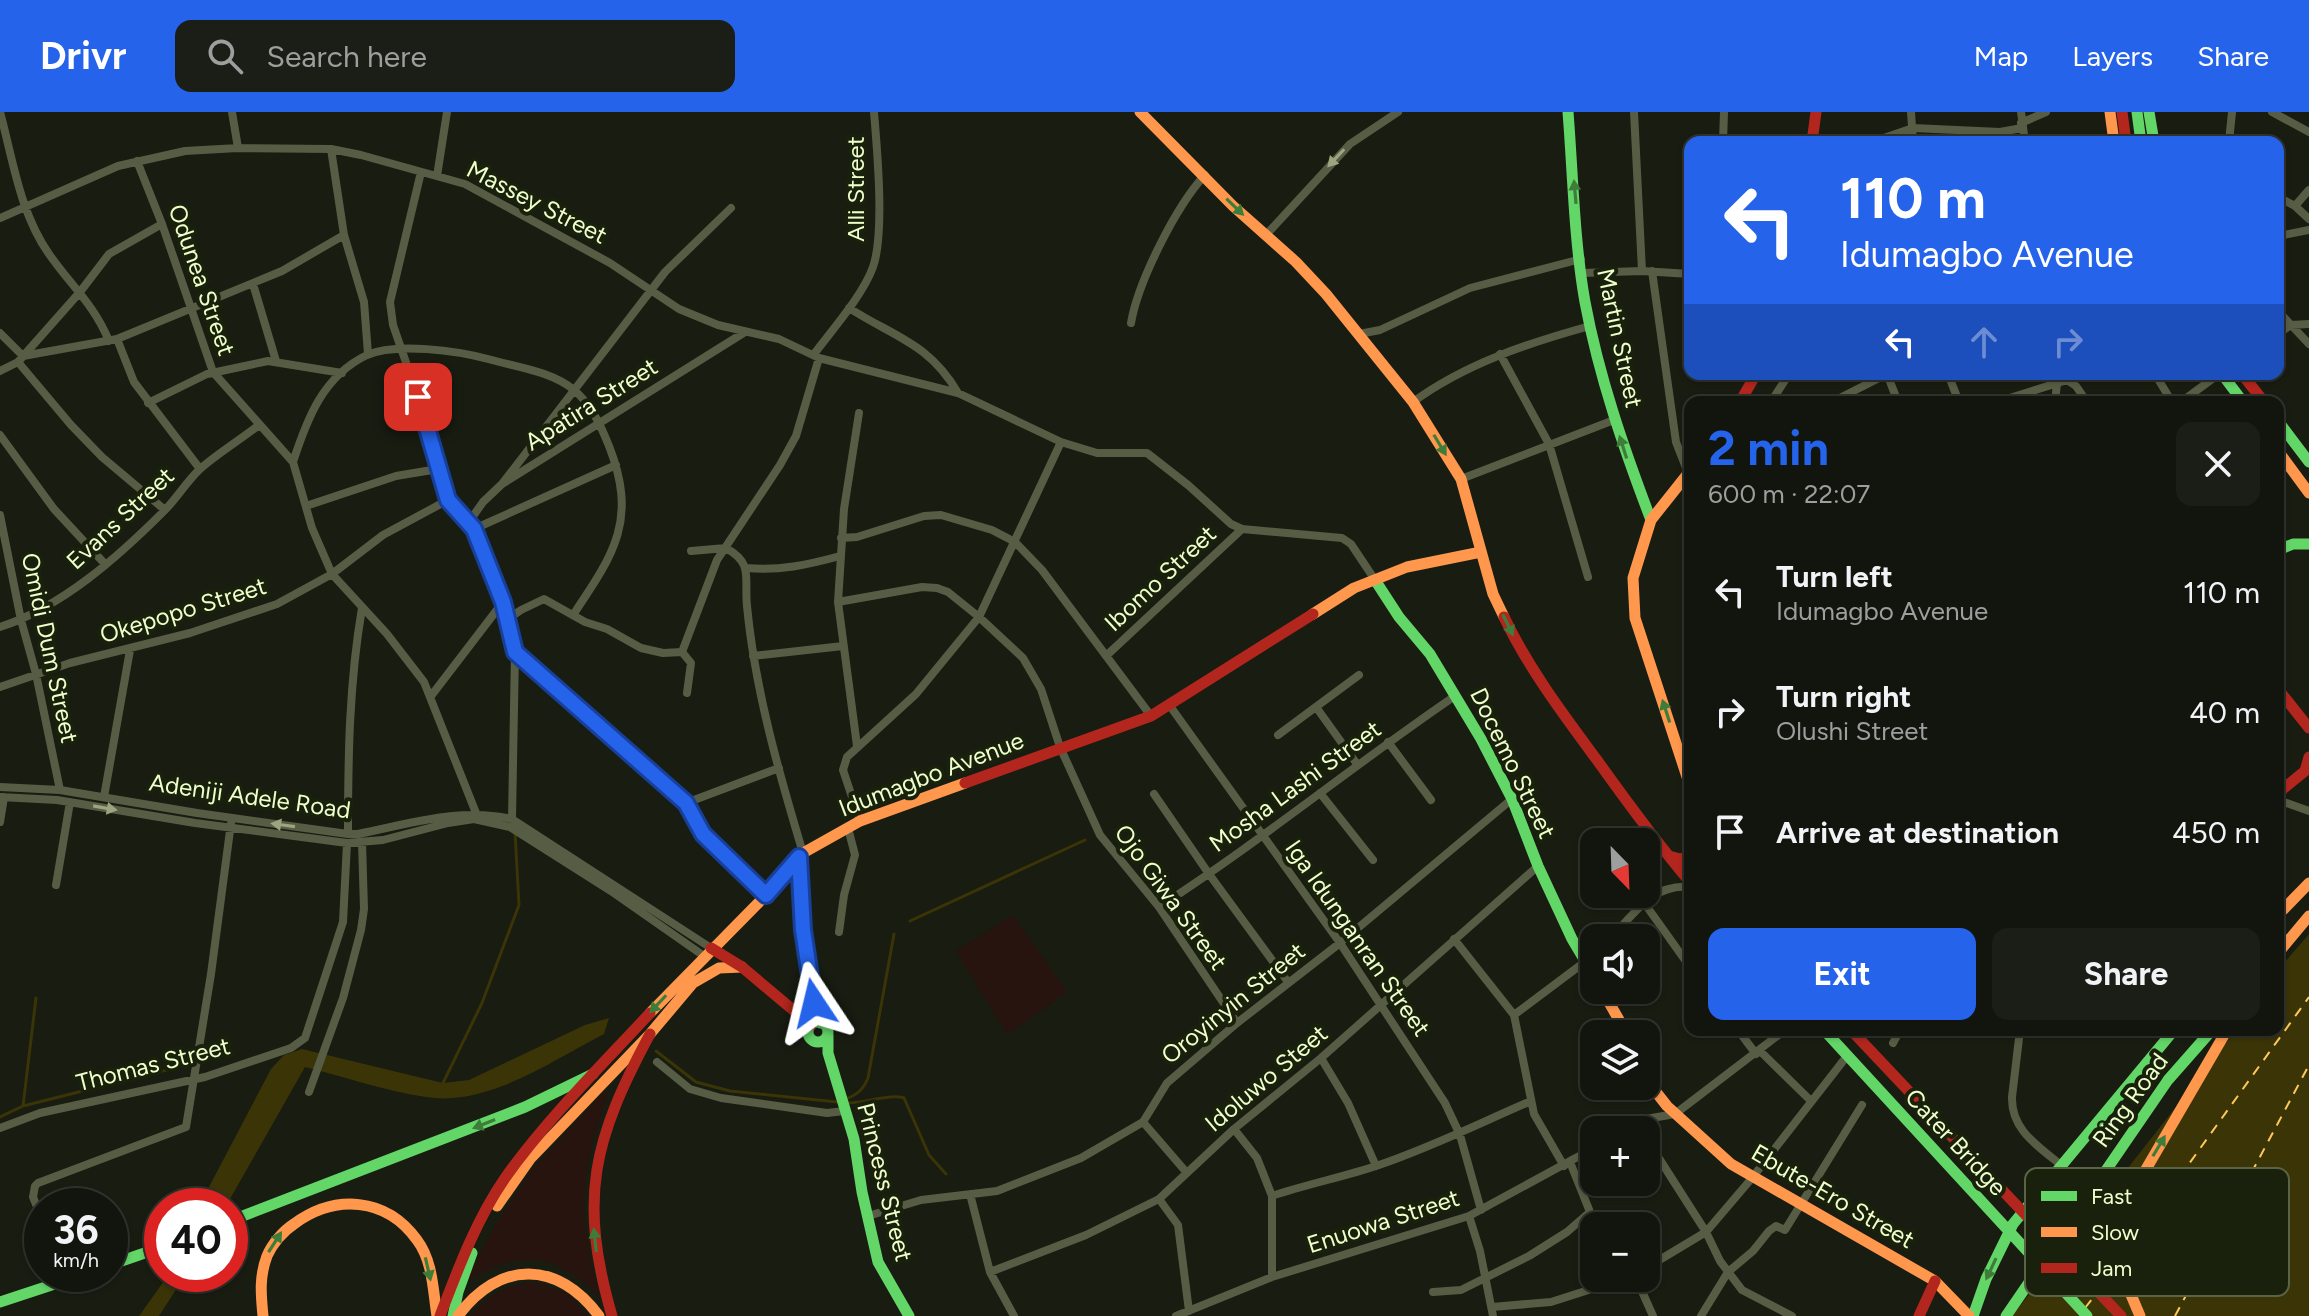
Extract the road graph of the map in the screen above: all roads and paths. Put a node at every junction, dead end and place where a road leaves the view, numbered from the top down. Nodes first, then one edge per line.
1 (0, 112) edge
2 (232, 112) edge
3 (447, 112) edge
4 (874, 112) edge
5 (1140, 112) edge
6 (1398, 112) edge
7 (1568, 112) edge
8 (1634, 112) edge
9 (1724, 112) edge
10 (1816, 112) edge
11 (1911, 112) edge
12 (2021, 112) edge
13 (2046, 112) edge
14 (2110, 112) edge
15 (2122, 112) edge
16 (2137, 112) edge
17 (2149, 112) edge
18 (2232, 112) edge
19 (2272, 112) edge
20 (2022, 126) junction
21 (1913, 128) junction
22 (2309, 132) edge
23 (1723, 136) edge
24 (1813, 136) edge
25 (1890, 136) edge
26 (1913, 136) edge
27 (2024, 136) edge
28 (2113, 136) edge
29 (2125, 136) edge
30 (2140, 136) edge
31 (2153, 136) edge
32 (2230, 136) edge
33 (238, 148) junction
34 (331, 149) junction
35 (137, 161) junction
36 (421, 172) junction
37 (1205, 175) junction
38 (437, 176) junction
39 (2309, 190) edge
40 (2284, 200) edge
41 (2295, 206) junction
42 (25, 207) junction
43 (731, 208) dead end
44 (0, 218) edge
45 (2309, 219) edge
46 (162, 224) junction
47 (2309, 230) edge
48 (344, 235) junction
49 (1266, 235) junction
50 (2284, 235) edge
51 (1581, 259) junction
52 (1642, 271) junction
53 (1652, 271) junction
54 (1582, 273) junction
55 (1684, 274) edge
56 (253, 284) junction
57 (651, 291) junction
58 (80, 292) junction
59 (849, 308) junction
60 (193, 310) junction
61 (2284, 317) edge
62 (1131, 323) dead end
63 (2309, 324) edge
64 (2291, 325) junction
65 (1590, 326) junction
66 (2284, 330) edge
67 (745, 332) junction
68 (0, 333) edge
69 (1359, 334) junction
70 (113, 340) junction
71 (2309, 344) edge
72 (403, 350) junction
73 (368, 354) junction
74 (1500, 354) junction
75 (816, 356) junction
76 (20, 359) junction
77 (276, 361) junction
78 (0, 371) edge
79 (213, 372) junction
80 (342, 373) junction
81 (1875, 380) edge
82 (2052, 380) edge
83 (2066, 380) edge
84 (2212, 380) edge
85 (2225, 380) edge
86 (2247, 380) edge
87 (574, 390) junction
88 (958, 393) junction
89 (1844, 396) edge
90 (2012, 396) edge
91 (2082, 396) edge
92 (2189, 396) edge
93 (2238, 396) edge
94 (2259, 396) edge
95 (1413, 402) junction
96 (148, 403) junction
97 (859, 413) dead end
98 (1614, 420) junction
99 (599, 423) junction
100 (259, 425) junction
101 (2284, 427) edge
102 (2284, 429) edge
103 (0, 435) edge
104 (1061, 442) junction
105 (1549, 444) junction
106 (2309, 446) edge
107 (2284, 459) edge
108 (293, 462) junction
109 (2309, 462) edge
110 (1684, 464) edge
111 (616, 465) junction
112 (200, 469) junction
113 (438, 469) junction
114 (1461, 479) junction
115 (1684, 480) edge
116 (502, 484) junction
117 (2309, 493) edge
118 (448, 500) junction
119 (306, 506) junction
120 (165, 510) junction
121 (0, 515) edge
122 (1651, 520) junction
123 (472, 526) junction
124 (1242, 529) junction
125 (841, 538) junction
126 (1015, 542) junction
127 (2309, 544) edge
128 (726, 548) junction
129 (2284, 548) edge
130 (691, 551) dead end
131 (1481, 552) junction
132 (840, 556) junction
133 (105, 564) junction
134 (746, 568) junction
135 (332, 574) junction
136 (1588, 577) dead end
137 (1375, 580) junction
138 (503, 602) junction
139 (838, 602) junction
140 (362, 608) junction
141 (573, 615) junction
142 (979, 617) junction
143 (508, 619) junction
144 (21, 620) junction
145 (0, 627) edge
146 (843, 646) junction
147 (130, 650) junction
148 (515, 652) junction
149 (682, 652) junction
150 (753, 656) junction
151 (1106, 656) junction
152 (36, 674) junction
153 (1359, 675) dead end
154 (0, 687) edge
155 (687, 693) dead end
156 (431, 696) junction
157 (1455, 696) junction
158 (2284, 697) edge
159 (1170, 706) junction
160 (1316, 707) junction
161 (1151, 716) junction
162 (2307, 727) edge
163 (1278, 735) dead end
164 (2309, 738) edge
165 (1388, 742) junction
166 (857, 746) junction
167 (1060, 747) junction
168 (2309, 757) edge
169 (1357, 764) junction
170 (779, 768) junction
171 (1684, 768) edge
172 (0, 787) edge
173 (2284, 788) edge
174 (60, 790) junction
175 (1320, 793) junction
176 (1154, 794) dead end
177 (2, 797) edge
178 (104, 797) junction
179 (1512, 799) junction
180 (1431, 800) dead end
181 (70, 802) junction
182 (2284, 802) edge
183 (686, 803) junction
184 (2309, 811) edge
185 (476, 813) junction
186 (231, 818) junction
187 (512, 819) junction
188 (860, 821) junction
189 (0, 822) edge
190 (230, 828) junction
191 (848, 828) junction
192 (1647, 828) edge
193 (1262, 835) junction
194 (347, 838) junction
195 (362, 842) junction
196 (1660, 846) edge
197 (801, 855) junction
198 (1669, 856) junction
199 (1684, 858) edge
200 (1373, 860) dead end
201 (1538, 866) junction
202 (1209, 874) junction
203 (1684, 876) edge
204 (2309, 883) edge
205 (56, 885) dead end
206 (1684, 885) edge
207 (1660, 892) edge
208 (766, 895) junction
209 (1159, 907) junction
210 (1639, 908) edge
211 (1651, 908) edge
212 (2284, 909) edge
213 (2309, 916) edge
214 (1624, 924) edge
215 (839, 932) dead end
216 (1454, 939) junction
217 (1580, 941) edge
218 (1340, 943) junction
219 (2284, 946) edge
220 (708, 952) junction
221 (1684, 958) edge
222 (1580, 966) edge
223 (742, 967) junction
224 (1288, 982) junction
225 (1383, 1004) junction
226 (1514, 1015) junction
227 (1237, 1023) junction
228 (816, 1024) junction
229 (650, 1034) junction
230 (828, 1035) junction
231 (1743, 1036) edge
232 (1778, 1036) edge
233 (1829, 1036) edge
234 (1856, 1036) edge
235 (1897, 1036) edge
236 (2019, 1036) edge
237 (2169, 1036) edge
238 (2207, 1036) edge
239 (2224, 1036) edge
240 (815, 1042) junction
241 (1893, 1043) dead end
242 (1758, 1052) junction
243 (828, 1053) junction
244 (1847, 1056) junction
245 (1321, 1058) junction
246 (657, 1062) dead end
247 (593, 1074) junction
248 (195, 1077) junction
249 (310, 1089) dead end
250 (1660, 1097) edge
251 (1531, 1101) junction
252 (1811, 1101) junction
253 (1862, 1105) dead end
254 (844, 1111) junction
255 (1675, 1114) junction
256 (1656, 1116) edge
257 (1143, 1122) junction
258 (0, 1128) edge
259 (1234, 1129) junction
260 (1460, 1135) junction
261 (1580, 1156) edge
262 (1660, 1160) edge
263 (1567, 1164) junction
264 (2061, 1165) junction
265 (1376, 1166) junction
266 (2059, 1168) edge
267 (2108, 1168) edge
268 (2147, 1168) edge
269 (1187, 1173) junction
270 (1752, 1178) junction
271 (35, 1188) edge
272 (970, 1194) junction
273 (1272, 1196) junction
274 (1159, 1199) junction
275 (1800, 1206) junction
276 (2025, 1209) edge
277 (1481, 1210) junction
278 (1590, 1212) edge
279 (248, 1214) edge
280 (2025, 1215) edge
281 (868, 1216) junction
282 (1469, 1216) junction
283 (1580, 1221) edge
284 (1706, 1232) junction
285 (2025, 1249) edge
286 (1660, 1260) edge
287 (990, 1272) junction
288 (1728, 1272) junction
289 (1272, 1277) junction
290 (1485, 1278) junction
291 (1935, 1281) junction
292 (2025, 1288) edge
293 (30, 1292) edge
294 (1433, 1292) dead end
295 (1582, 1292) edge
296 (1642, 1292) edge
297 (2069, 1296) edge
298 (2102, 1296) edge
299 (2132, 1296) edge
300 (0, 1302) edge
301 (1189, 1311) junction
302 (1492, 1312) edge
303 (263, 1316) edge
304 (438, 1316) edge
305 (455, 1316) edge
306 (599, 1316) edge
307 (612, 1316) edge
308 (909, 1316) edge
309 (1014, 1316) edge
310 (1176, 1316) edge
311 (1653, 1316) edge
312 (1701, 1316) edge
313 (1792, 1316) edge
314 (1919, 1316) edge
315 (1971, 1316) edge
316 (2006, 1316) edge
317 (2087, 1316) edge
318 (2121, 1316) edge
319 (2140, 1316) edge

1 - 42 street
2 - 33 street
3 - 38 street
4 - 59 street, Alli Street
5 - 37 main road
6 -> 49 street
51 -> 7 main road, Martin Street
8 - 52 street
9 - 23 street
10 - 24 main road
11 - 21 street
12 - 20 street
13 - 20 street
14 - 28 main road
15 - 29 main road
16 - 30 main road
17 - 31 main road
18 - 32 street
19 - 22 street
20 - 21 street
20 - 27 street
21 - 25 street
21 - 26 street
33 - 34 street, Massey Street
33 - 35 street, Massey Street
34 - 36 street, Massey Street
34 - 48 street
35 - 42 street, Massey Street
35 - 46 street, Odunea Street
36 - 38 street, Massey Street
36 - 72 street
37 -> 49 main road
37 - 62 street
38 - 57 street, Massey Street
39 - 41 street
40 - 41 street
41 - 45 street
42 - 44 street, Massey Street
42 - 58 street
43 - 57 street
46 - 58 street
46 - 60 street, Odunea Street
47 - 50 street
48 - 56 street
48 - 73 street
49 - 69 main road
51 - 54 main road, Martin Street
51 - 69 street
52 - 53 street
52 - 54 street
53 - 55 street
53 - 110 street
54 - 65 main road, Martin Street
56 - 60 street
56 - 77 street
57 - 67 street, Massey Street
57 - 87 street
58 - 70 street
58 - 76 street
59 - 75 street, Alli Street
59 - 88 street
60 - 70 street
60 - 79 street, Odunea Street
61 - 64 street
63 - 64 street
64 - 66 street
64 - 71 street
65 - 74 street
65 - 98 main road, Martin Street
67 - 75 street, Massey Street
67 - 99 street, Apatira Street
68 - 76 street
69 - 95 main road
70 - 76 street
70 - 96 street
72 - 73 street
72 - 87 street
72 - 113 street
73 - 80 street
74 - 95 street
74 - 105 street
75 - 88 street, Massey Street
75 - 128 street
76 - 78 street
76 - 120 street
77 - 79 street
77 - 80 street
79 - 96 street
79 - 100 street, Odunea Street
80 - 108 street
81 - 89 street
82 - 90 street
83 - 91 street
84 - 92 street
85 - 93 main road
86 - 94 main road
87 - 99 street
87 - 116 street
88 - 104 street, Massey Street
95 -> 114 main road
96 - 112 street
97 - 125 street
98 - 105 street
122 -> 98 main road, Martin Street
99 - 111 street
99 - 116 street, Apatira Street
100 - 108 street, Odunea Street
100 - 112 street, Evans Street
101 - 106 main road
102 - 109 main road
103 - 133 street
104 - 124 street, Massey Street
104 - 126 street
105 - 114 street
105 - 136 street
107 - 117 main road
108 - 119 street, Odunea Street
111 - 123 street
111 - 141 street
112 - 120 street, Evans Street
113 - 118 street
113 - 119 street
114 - 131 main road
115 - 122 main road
116 - 123 street, Apatira Street
118 - 123 street
118 - 135 street, Okepopo Street
119 - 135 street, Odunea Street
120 - 133 street, Evans Street
121 - 144 street, Omidi Dum Street
171 -> 122 main road
123 - 138 street
124 - 137 street
124 - 151 street, Ibomo Street
125 - 126 street
125 - 132 street
126 - 142 street
126 - 151 street
127 - 129 main road
128 - 130 street
128 - 134 street
128 - 149 street
131 - 137 main road, Idumagbo Avenue
131 -> 192 main road
132 - 134 street
132 - 139 street
133 - 144 street, Evans Street
134 - 150 street
135 - 140 street, Odunea Street
135 - 147 street, Okepopo Street
137 - 157 main road, Docemo Street
137 - 159 main road, Idumagbo Avenue
138 - 143 street
138 - 156 street
139 - 142 street, Ojo Giwa Street
139 - 146 street
140 - 156 street, Odunea Street
140 - 194 street
141 - 143 street
141 - 149 street
142 - 166 street
142 - 167 street, Ojo Giwa Street
143 - 148 street
144 - 145 street, Evans Street
144 - 152 street, Omidi Dum Street
146 - 150 street
146 - 166 street
147 - 152 street, Okepopo Street
147 - 178 street
148 - 183 street
148 - 187 street
149 - 155 street
150 - 170 street
151 - 161 street
152 - 154 street, Okepopo Street
152 - 174 street, Omidi Dum Street
153 - 160 street
156 - 185 street, Odunea Street
157 - 165 street, Mosha Lashi Street
157 - 179 main road, Docemo Street
158 - 162 main road
159 - 161 main road, Idumagbo Avenue
159 - 193 street, Iga Idunganran Street
160 - 163 street
160 - 169 street
161 - 167 main road, Idumagbo Avenue
162 - 164 main road
165 - 169 street, Mosha Lashi Street
165 - 180 street
166 - 188 street
167 - 188 main road, Idumagbo Avenue
167 - 209 street, Ojo Giwa Street
168 - 173 main road
169 - 175 street, Mosha Lashi Street
170 - 183 street
170 - 197 street
172 - 174 street, Adeniji Adele Road
174 - 178 street, Adeniji Adele Road
175 - 193 street, Mosha Lashi Street
175 - 200 street
176 - 202 street
177 - 181 street, Adeniji Adele Road
177 - 189 street
178 - 186 street, Adeniji Adele Road
179 - 201 main road, Docemo Street
179 - 218 street, Oroyinyin Street
181 -> 190 street, Adeniji Adele Road
181 - 205 street
182 - 184 street
183 - 208 street
185 - 187 street, Adeniji Adele Road
185 - 194 street, Adeniji Adele Road
186 - 190 street
194 -> 186 street, Adeniji Adele Road
187 - 220 street, Adeniji Adele Road
188 - 191 main road, Idumagbo Avenue
190 - 194 street, Adeniji Adele Road
190 - 248 street
191 - 197 main road, Idumagbo Avenue
191 - 215 street
193 - 202 street, Mosha Lashi Street
193 - 218 street, Iga Idunganran Street
194 - 195 street, Adeniji Adele Road
194 - 248 street, Thomas Street
195 - 220 street, Adeniji Adele Road
195 - 249 street
196 - 198 main road
197 - 208 main road, Idumagbo Avenue
197 - 228 main road
198 - 199 main road
198 - 203 main road
201 - 216 street, Idoluwo Steet
201 - 217 main road, Docemo Street
202 - 209 street, Mosha Lashi Street
202 - 224 street
204 - 212 main road
206 - 207 street
208 - 220 main road, Idumagbo Avenue
209 - 227 street, Ojo Giwa Street
210 - 214 street
211 - 221 street
213 - 219 main road
216 - 225 street, Idoluwo Steet
216 - 226 street
218 - 224 street, Oroyinyin Street
218 - 225 street, Iga Idunganran Street
220 - 223 main road, Adeniji Adele Road
220 -> 247 main road, Idumagbo Avenue
222 - 226 street
223 - 228 main road, Adeniji Adele Road
223 - 229 main road
224 - 227 street, Oroyinyin Street
225 - 245 street, Idoluwo Steet
225 - 260 street, Iga Idunganran Street
226 - 251 street
227 - 257 street, Oroyinyin Street
228 - 230 main road
228 - 240 main road
229 - 305 main road
307 -> 229 main road
230 - 240 main road
230 - 243 main road, Princess Street
231 - 242 street
232 - 242 street
233 - 244 main road, Cater Bridge
234 - 280 main road
235 - 241 street
236 - 264 street
237 - 264 main road, Ring Road
238 - 267 main road, Ring Road
268 -> 239 main road
240 - 243 main road
242 - 252 street
242 - 255 street
243 - 254 main road, Princess Street
244 - 252 street
244 - 285 main road, Cater Bridge
245 - 259 street, Idoluwo Steet
245 - 265 street
246 - 254 street
247 -> 279 main road
247 - 304 main road, Idumagbo Avenue
248 - 258 street, Thomas Street
248 - 271 street
250 - 255 main road
251 - 260 street
251 - 263 street
252 - 270 street
253 - 275 street
254 - 281 main road, Princess Street
255 - 256 street
255 - 270 main road, Ebute-Ero Street
257 - 269 street
257 - 272 street, Oroyinyin Street
259 - 269 street, Idoluwo Steet
259 - 273 street
260 - 265 street
260 - 277 street, Iga Idunganran Street
261 - 263 street, Enuowa Street
262 - 284 street
263 - 277 street, Enuowa Street
263 - 278 street
264 -> 266 main road, Ring Road
265 - 273 street
269 - 274 street, Idoluwo Steet
270 - 275 main road, Ebute-Ero Street
270 - 284 street
272 - 281 street, Oroyinyin Street
272 - 287 street
273 - 289 street
274 - 287 street, Idoluwo Steet
274 - 301 street
275 - 288 street
275 - 291 main road, Ebute-Ero Street
276 -> 315 main road, Ring Road
277 - 282 street, Enuowa Street
281 - 308 main road, Princess Street
282 - 289 street, Enuowa Street
282 - 290 street
283 - 290 street
284 - 286 street
284 - 288 street
287 - 309 street
288 - 312 street
288 - 313 street
289 - 301 street, Enuowa Street
290 - 294 street
290 - 302 street
291 - 314 main road
291 - 315 main road, Ebute-Ero Street
292 - 316 main road, Ring Road
293 - 300 main road
295 - 302 street
296 - 311 street
297 - 317 main road, Cater Bridge
298 - 318 main road
319 -> 299 main road
301 - 310 street, Enuowa Street
303 -> 304 main road
305 - 306 main road

